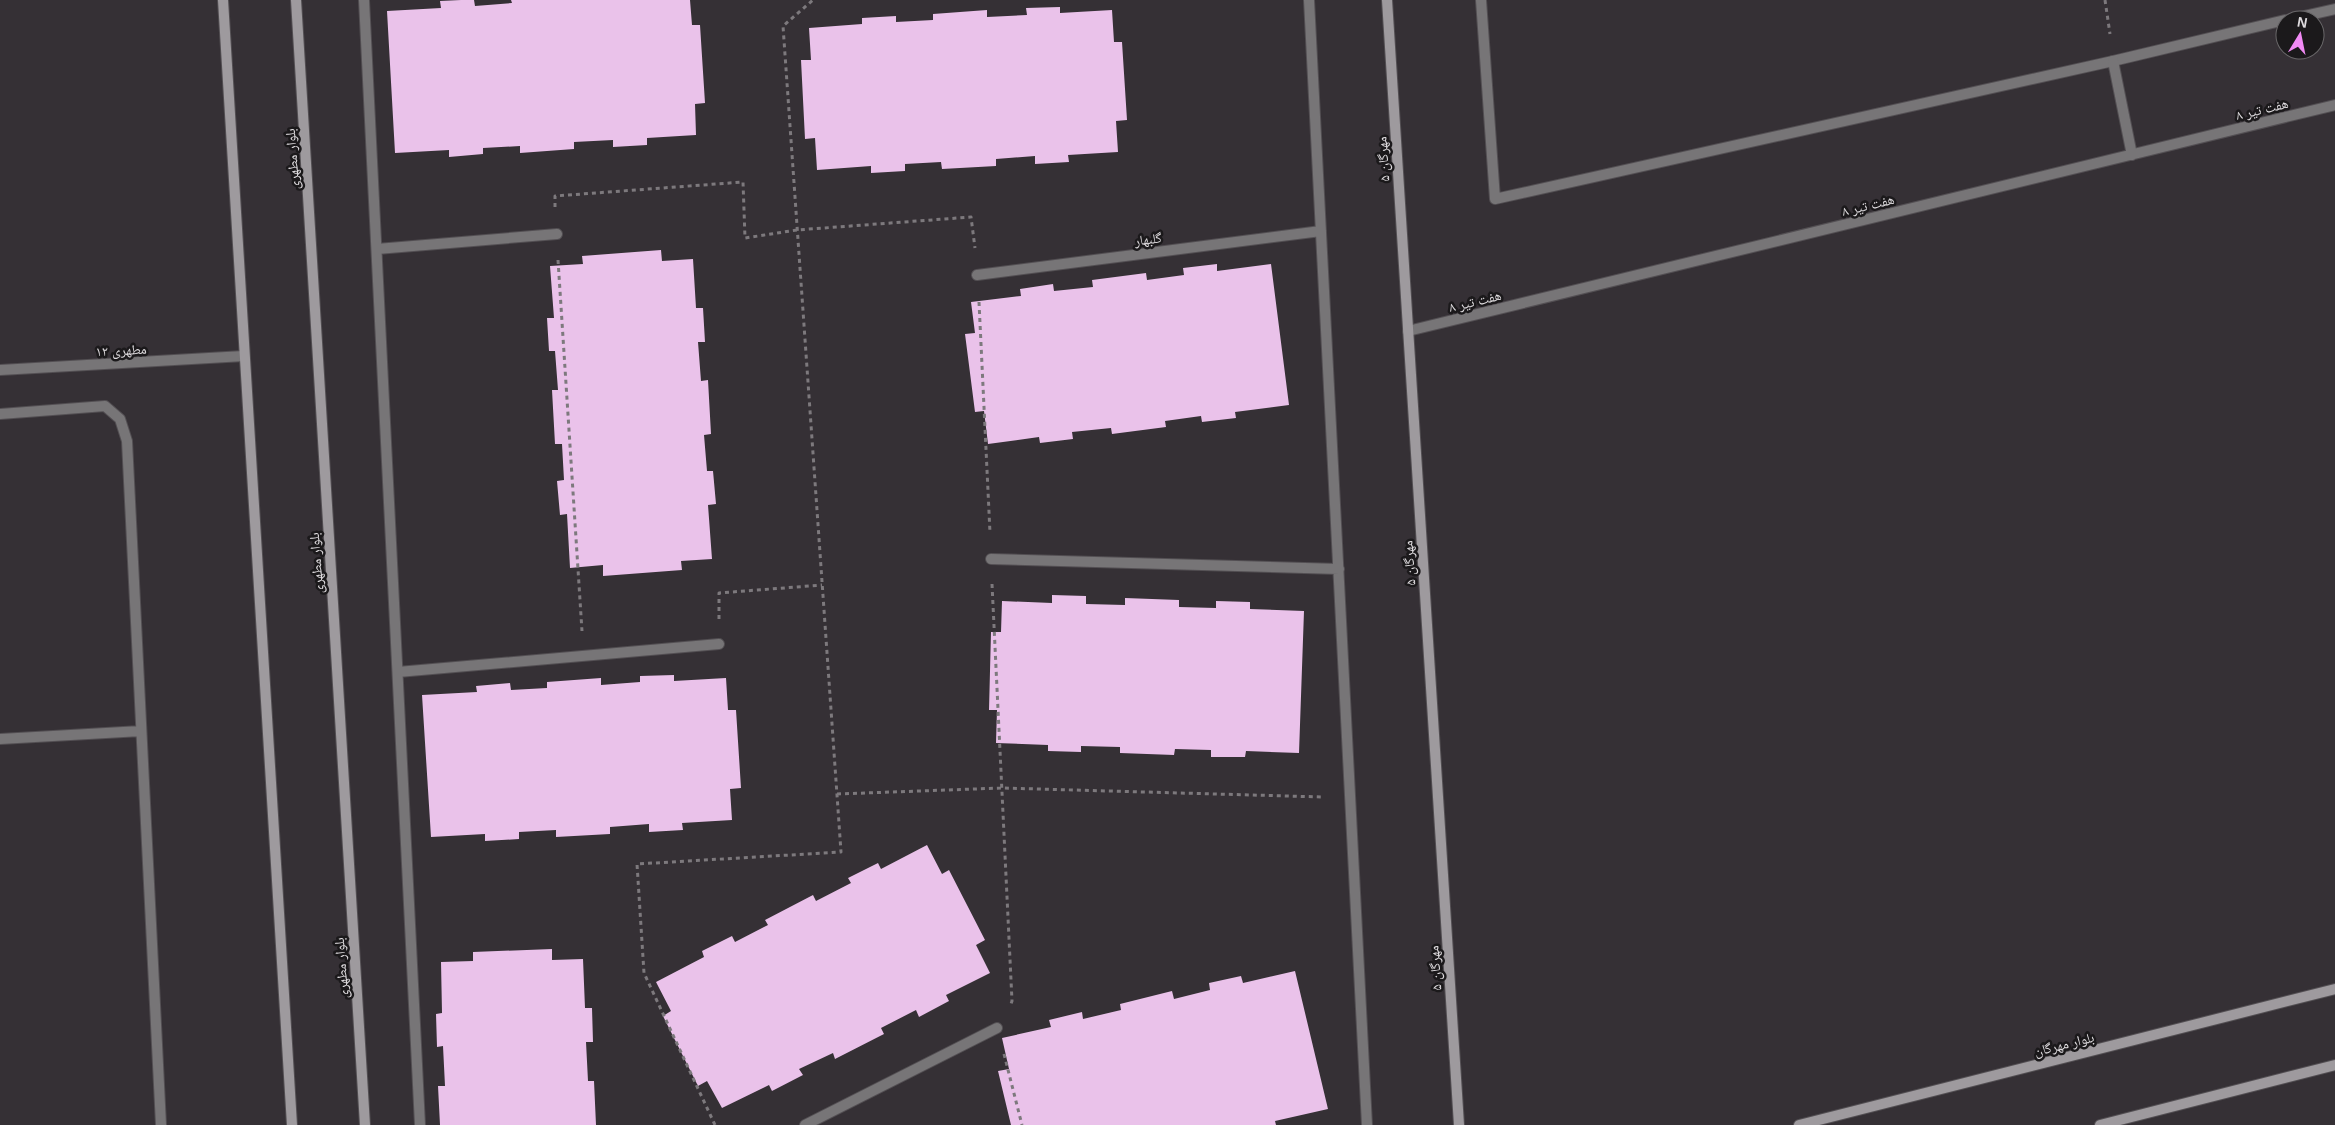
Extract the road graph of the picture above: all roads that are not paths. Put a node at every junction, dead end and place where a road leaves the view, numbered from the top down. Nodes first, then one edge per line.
1 (223, 0) edge
2 (296, 0) edge
3 (364, 0) edge
4 (1309, 0) edge
5 (1387, 0) edge
6 (1481, 0) edge
7 (2275, 23) edge
8 (2113, 61) junction
9 (2335, 105) edge
10 (2132, 155) junction
11 (1321, 231) junction
12 (557, 234) road end
13 (377, 249) junction
14 (977, 275) road end
15 (1408, 331) junction
16 (244, 356) junction
17 (0, 370) edge
18 (0, 414) edge
19 (991, 559) road end
20 (1339, 569) junction
21 (720, 644) road end
22 (398, 672) junction
23 (141, 731) junction
24 (0, 739) edge
25 (2335, 989) edge
26 (997, 1028) road end
27 (2335, 1065) edge
28 (161, 1125) edge
29 (292, 1125) edge
30 (365, 1125) edge
31 (420, 1125) edge
32 (805, 1125) edge
33 (1368, 1125) edge
34 (1459, 1125) edge
35 (1799, 1125) edge
36 (2100, 1125) edge

1 - 16 street
2 - 30 street, بلوار مطهری
3 - 13 street
4 - 11 street
5 - 15 street, مهرگان ۵
6 - 8 street
7 - 8 street
8 - 10 street
9 - 10 street, هفت تیر ۸
10 - 15 street, هفت تیر ۸
11 - 14 street, گلبهار
11 - 20 street
12 - 13 street
13 - 22 street
15 - 34 street, مهرگان ۵
16 - 17 street, مطهری ۱۲
16 - 29 street
18 - 23 street
19 - 20 street
20 - 33 street
21 - 22 street
22 - 31 street
23 - 24 street
23 - 28 street
25 - 35 street, بلوار مهرگان
26 - 32 street
27 - 36 street

